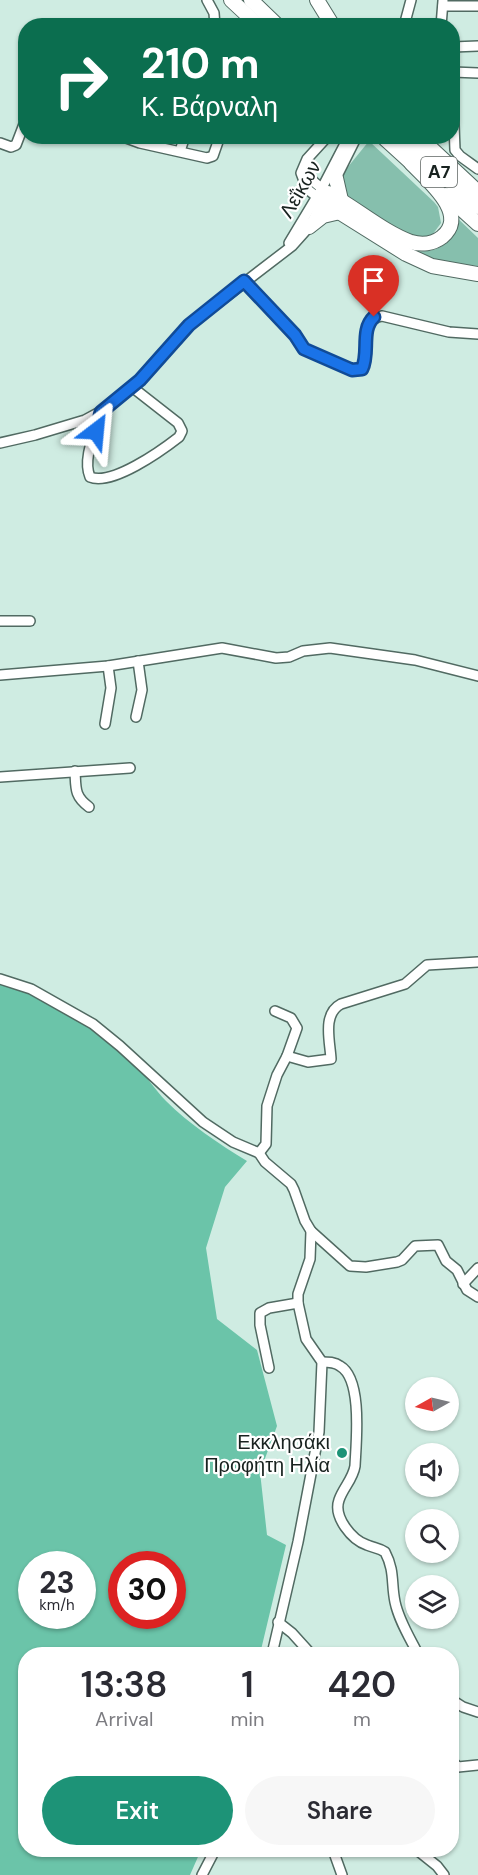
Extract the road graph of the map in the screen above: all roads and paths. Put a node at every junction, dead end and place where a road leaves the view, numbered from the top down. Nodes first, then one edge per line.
1 (207, 0) edge
2 (231, 0) edge
3 (250, 0) edge
4 (317, 0) edge
5 (411, 0) edge
6 (443, 3) edge
7 (478, 6) edge
8 (214, 18) edge
9 (250, 18) edge
10 (270, 18) edge
11 (328, 18) edge
12 (406, 18) edge
13 (442, 18) edge
14 (478, 46) edge
15 (460, 47) edge
16 (460, 72) edge
17 (478, 73) edge
18 (18, 140) edge
19 (0, 142) edge
20 (145, 144) edge
21 (182, 144) edge
22 (218, 144) edge
23 (321, 144) edge
24 (345, 144) edge
25 (353, 144) edge
26 (391, 144) edge
27 (409, 144) edge
28 (427, 144) edge
29 (455, 144) edge
30 (180, 151) junction
31 (411, 162) junction
32 (478, 169) edge
33 (336, 178) junction
34 (478, 192) edge
35 (322, 195) junction
36 (340, 206) junction
37 (478, 207) edge
38 (478, 224) edge
39 (309, 227) junction
40 (277, 256) junction
41 (478, 274) edge
42 (244, 281) junction
43 (478, 334) edge
44 (132, 387) junction
45 (101, 412) junction
46 (0, 443) edge
47 (0, 621) edge
48 (30, 621) dead end
49 (138, 661) junction
50 (108, 666) junction
51 (0, 675) edge
52 (478, 676) edge
53 (136, 717) dead end
54 (105, 724) dead end
55 (130, 768) dead end
56 (75, 771) junction
57 (0, 777) edge
58 (89, 807) dead end
59 (478, 962) edge
60 (0, 980) edge
61 (275, 1011) dead end
62 (287, 1056) junction
63 (331, 1059) junction
64 (332, 1070) dead end
65 (260, 1153) junction
66 (311, 1231) junction
67 (478, 1268) edge
68 (463, 1284) junction
69 (478, 1297) edge
70 (298, 1303) junction
71 (322, 1362) junction
72 (269, 1368) dead end
73 (278, 1622) junction
74 (273, 1647) edge
75 (305, 1647) edge
76 (414, 1647) edge
77 (459, 1704) edge
78 (478, 1712) edge
79 (478, 1765) edge
80 (459, 1767) edge
81 (211, 1857) edge
82 (336, 1857) edge
83 (426, 1857) edge
84 (202, 1875) edge
85 (342, 1875) edge
86 (444, 1875) edge

1 - 8 street
2 - 9 highway
3 - 10 highway
4 - 11 highway
5 - 12 street
6 - 7 street
6 - 13 street
14 - 15 street
16 - 17 street
18 - 19 street
20 - 30 street
21 - 30 street
22 - 30 street
23 - 35 street
24 - 35 street, Λεΐκων
25 - 33 street, Λεΐκων
26 - 31 highway, Α7
27 - 37 highway, Α7
28 - 34 highway
29 - 32 street
31 - 36 highway
31 - 38 highway, Α7
33 - 35 street, Λεΐκων
33 - 36 highway
35 - 36 highway
35 - 39 street, Λεΐκων
35 - 40 street, Λεΐκων
36 - 39 highway
36 - 41 highway
39 - 40 street, Λεΐκων
40 - 42 street, Λεΐκων
42 - 43 street
42 - 44 street, Λεΐκων
44 - 45 street, Λεΐκων
44 - 45 street
45 - 46 street, Λεΐκων
47 - 48 street
49 - 50 street
49 - 52 street
49 - 53 street
50 - 51 street
50 - 54 street
55 - 56 street
56 - 57 street
56 - 58 street
59 - 63 street
60 - 65 street
61 - 62 street
62 - 63 street
62 - 65 street
63 - 64 street
65 - 66 street
66 - 68 street
66 - 70 street
67 - 68 street
68 - 69 street
70 - 71 street
70 - 72 street
71 - 73 street
71 - 76 street
73 - 74 street
73 - 75 street
77 - 78 street
79 - 80 street
81 - 84 street
82 - 85 street
83 - 86 street

